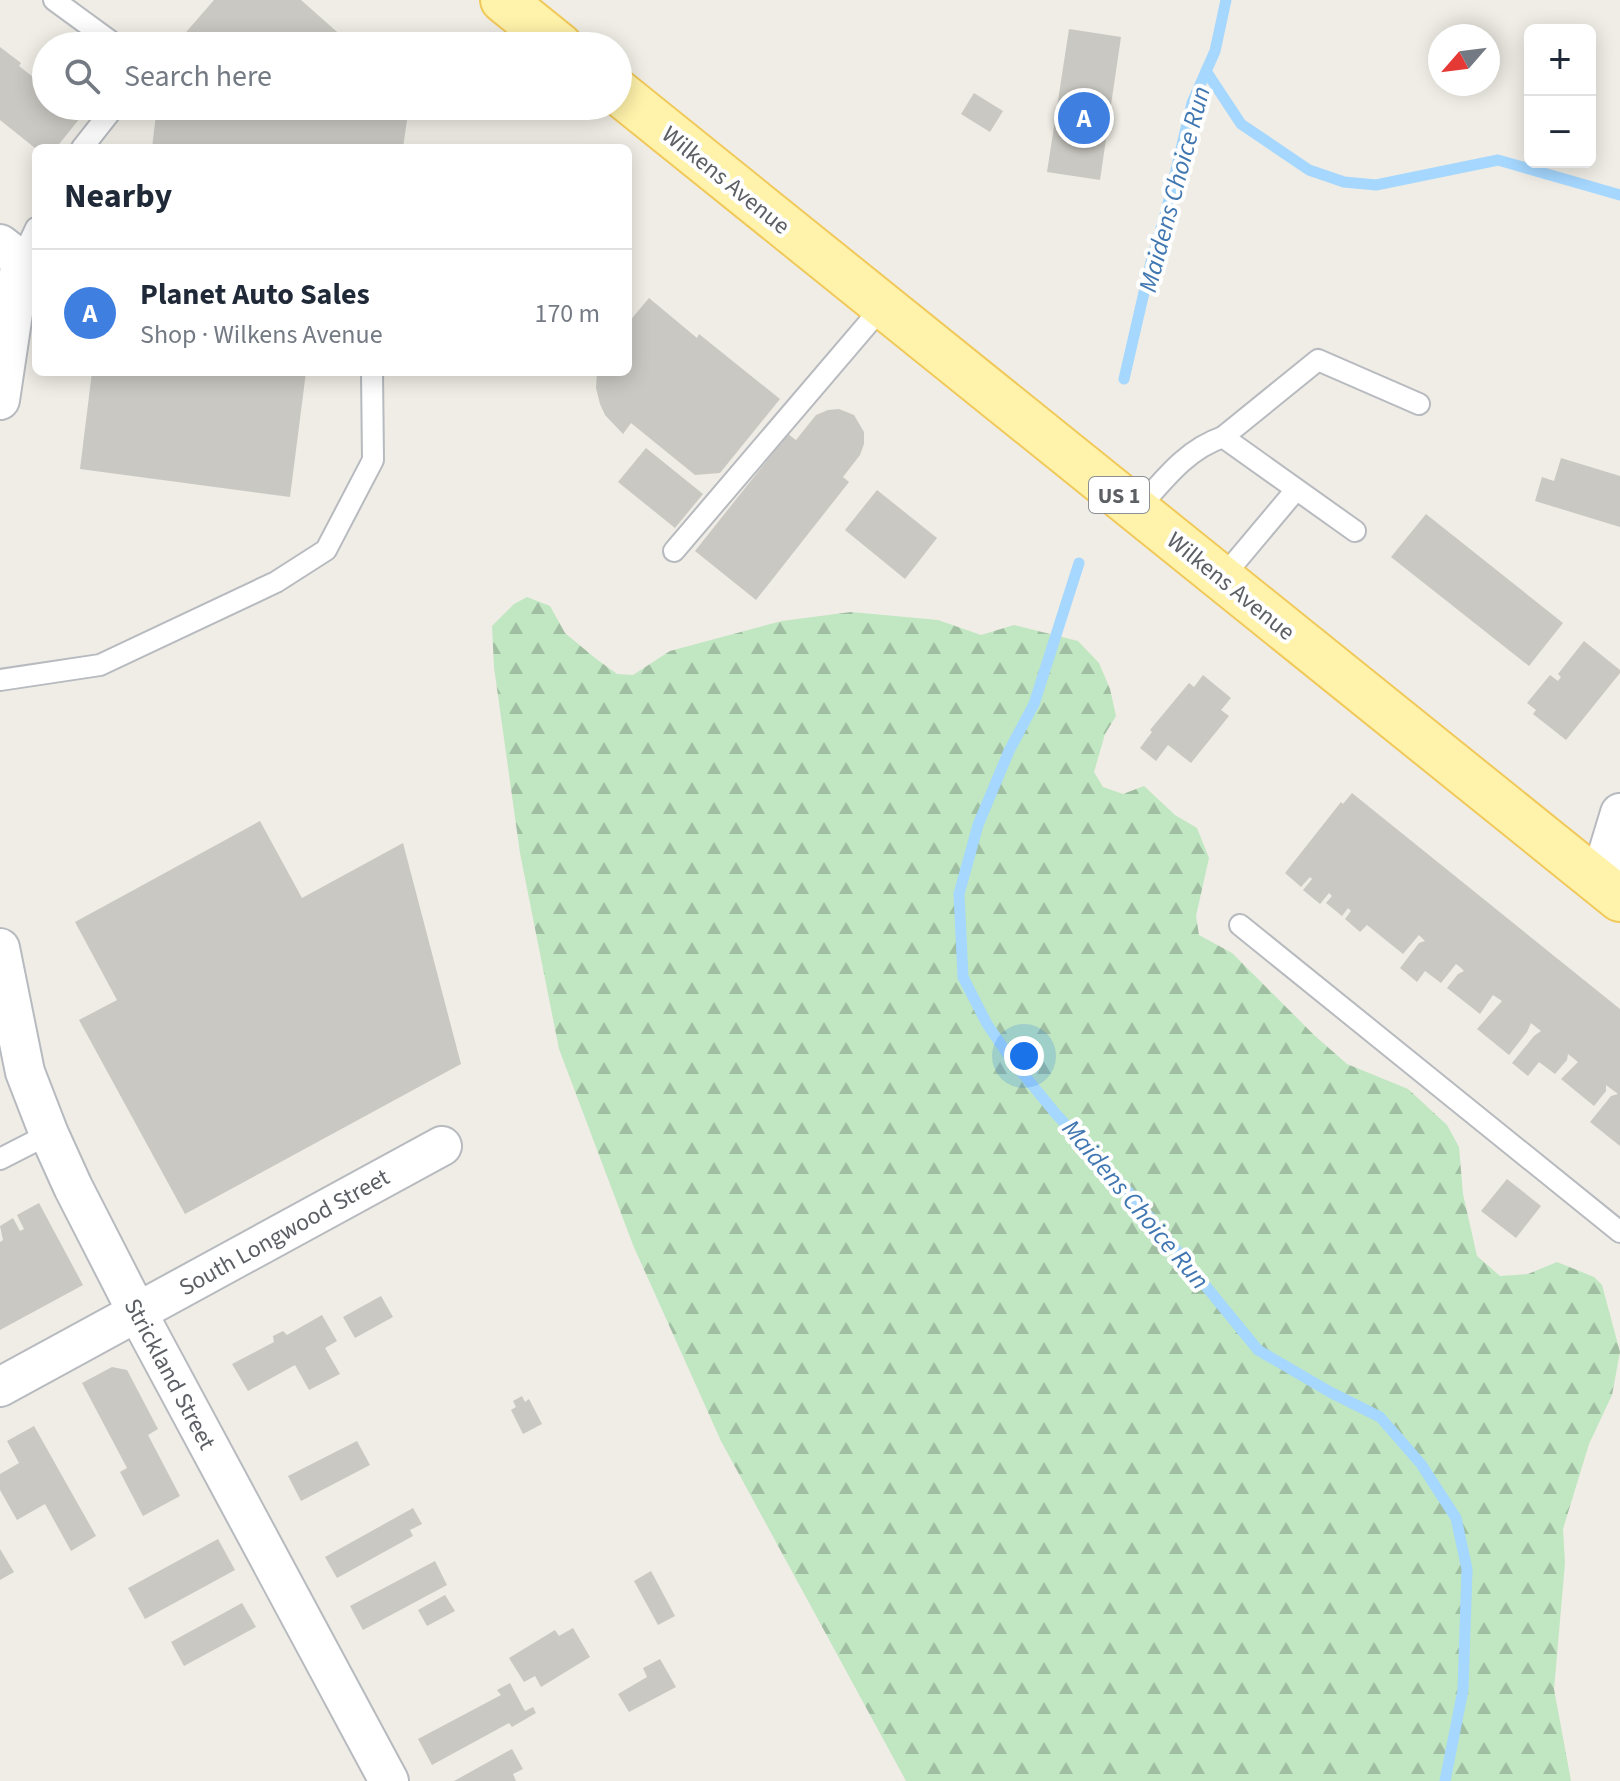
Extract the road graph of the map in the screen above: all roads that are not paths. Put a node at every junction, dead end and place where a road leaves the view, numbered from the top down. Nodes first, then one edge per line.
1 (54, 0) edge
2 (503, 0) edge
3 (98, 32) edge
4 (543, 32) edge
5 (632, 103) edge
6 (104, 120) edge
7 (85, 144) edge
8 (19, 244) edge
9 (883, 306) junction
10 (372, 376) edge
11 (0, 397) edge
12 (1419, 404) dead end
13 (1223, 437) junction
14 (1295, 491) junction
15 (1137, 510) junction
16 (1355, 531) dead end
17 (674, 551) dead end
18 (1222, 578) junction
19 (0, 680) edge
20 (1620, 813) edge
21 (1610, 891) edge
22 (1240, 925) dead end
23 (0, 948) edge
24 (49, 1134) junction
25 (442, 1146) dead end
26 (0, 1159) edge
27 (1620, 1232) edge
28 (137, 1312) junction
29 (0, 1387) edge
30 (389, 1781) edge

1 - 3 lane
2 - 4 main road
5 - 9 main road, Wilkens Avenue / US 1
6 - 7 lane
8 - 11 street
9 - 15 main road, Wilkens Avenue / US 1
9 - 17 lane
10 - 19 lane
12 - 13 lane
13 - 14 lane
13 - 15 lane
14 - 16 lane
14 - 18 lane
15 - 18 main road, Wilkens Avenue / US 1
18 - 21 main road, Wilkens Avenue / US 1
20 - 21 street
22 - 27 lane
23 - 24 street, Strickland Street
24 - 26 lane
24 - 28 street, Strickland Street
25 - 28 street, South Longwood Street
28 - 29 street, South Longwood Street
28 - 30 street, Strickland Street

